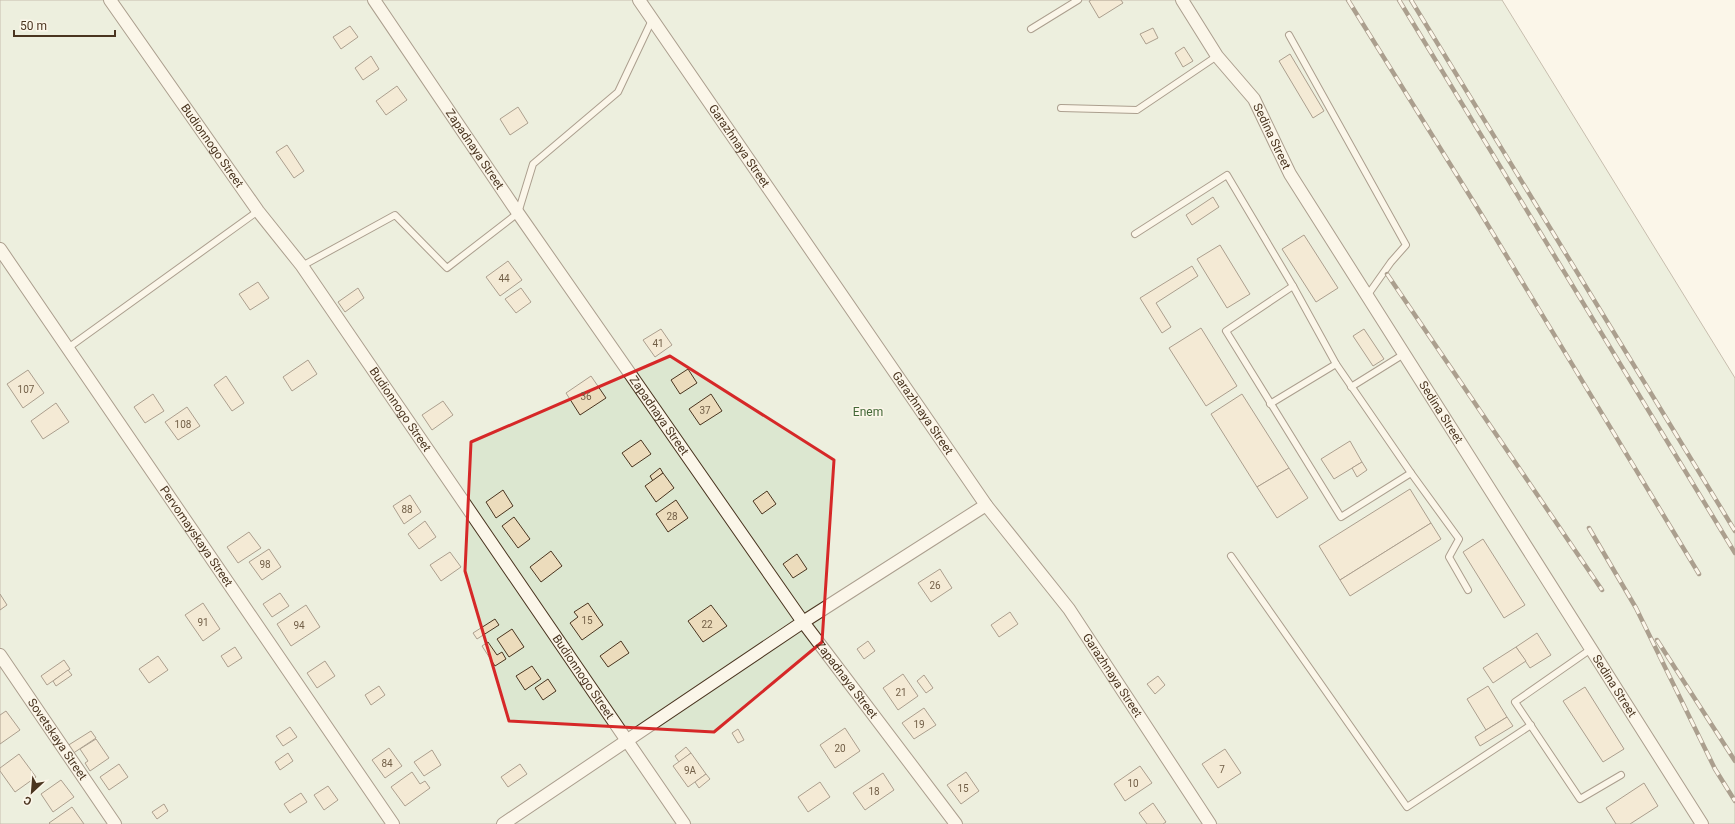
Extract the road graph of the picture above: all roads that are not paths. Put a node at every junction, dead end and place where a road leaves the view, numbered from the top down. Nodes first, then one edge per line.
1 (110, 0) edge
2 (374, 0) edge
3 (639, 0) edge
4 (1078, 0) edge
5 (1182, 0) edge
6 (652, 20) junction
7 (1030, 29) dead end
8 (1289, 35) dead end
9 (1218, 56) junction
10 (1061, 108) dead end
11 (258, 211) junction
12 (518, 213) junction
13 (1135, 234) dead end
14 (0, 249) edge
15 (302, 266) junction
16 (1293, 286) junction
17 (1367, 296) junction
18 (68, 348) junction
19 (1404, 354) junction
20 (1336, 364) junction
21 (1351, 387) junction
22 (1270, 404) junction
23 (1411, 473) junction
24 (986, 505) junction
25 (1231, 556) dead end
26 (1468, 590) dead end
27 (803, 622) junction
28 (1591, 649) junction
29 (0, 655) edge
30 (1531, 726) junction
31 (626, 742) junction
32 (1621, 775) dead end
33 (115, 824) edge
34 (393, 824) edge
35 (503, 824) edge
36 (684, 824) edge
37 (956, 824) edge
38 (1210, 824) edge
39 (1702, 824) edge

1 - 11 street, Budionnogo Street
2 - 12 street, Zapadnaya Street
3 - 6 street, Garazhnaya Street
4 - 7 lane
5 - 9 street, Sedina Street
6 - 12 lane
6 - 24 street, Garazhnaya Street
8 - 17 lane
9 - 10 lane
9 - 17 street, Sedina Street
11 - 15 street, Budionnogo Street
11 - 18 lane
12 - 15 lane
12 - 27 street, Zapadnaya Street
13 - 16 lane
14 - 18 street, Pervomayskaya Street
15 - 31 street, Budionnogo Street
16 - 20 lane
16 - 22 lane
17 - 19 street, Sedina Street
18 - 34 street, Pervomayskaya Street
19 - 21 lane
19 - 28 street, Sedina Street
20 - 21 lane
20 - 22 lane
21 - 23 lane
22 - 23 lane
23 - 26 lane
24 - 27 street
24 - 38 street, Garazhnaya Street
25 - 30 lane
27 - 31 street
27 - 37 street, Zapadnaya Street
28 - 30 lane
28 - 39 street, Sedina Street
29 - 33 street, Sovetskaya Street
30 - 32 lane
31 - 35 street
31 - 36 street, Budionnogo Street

